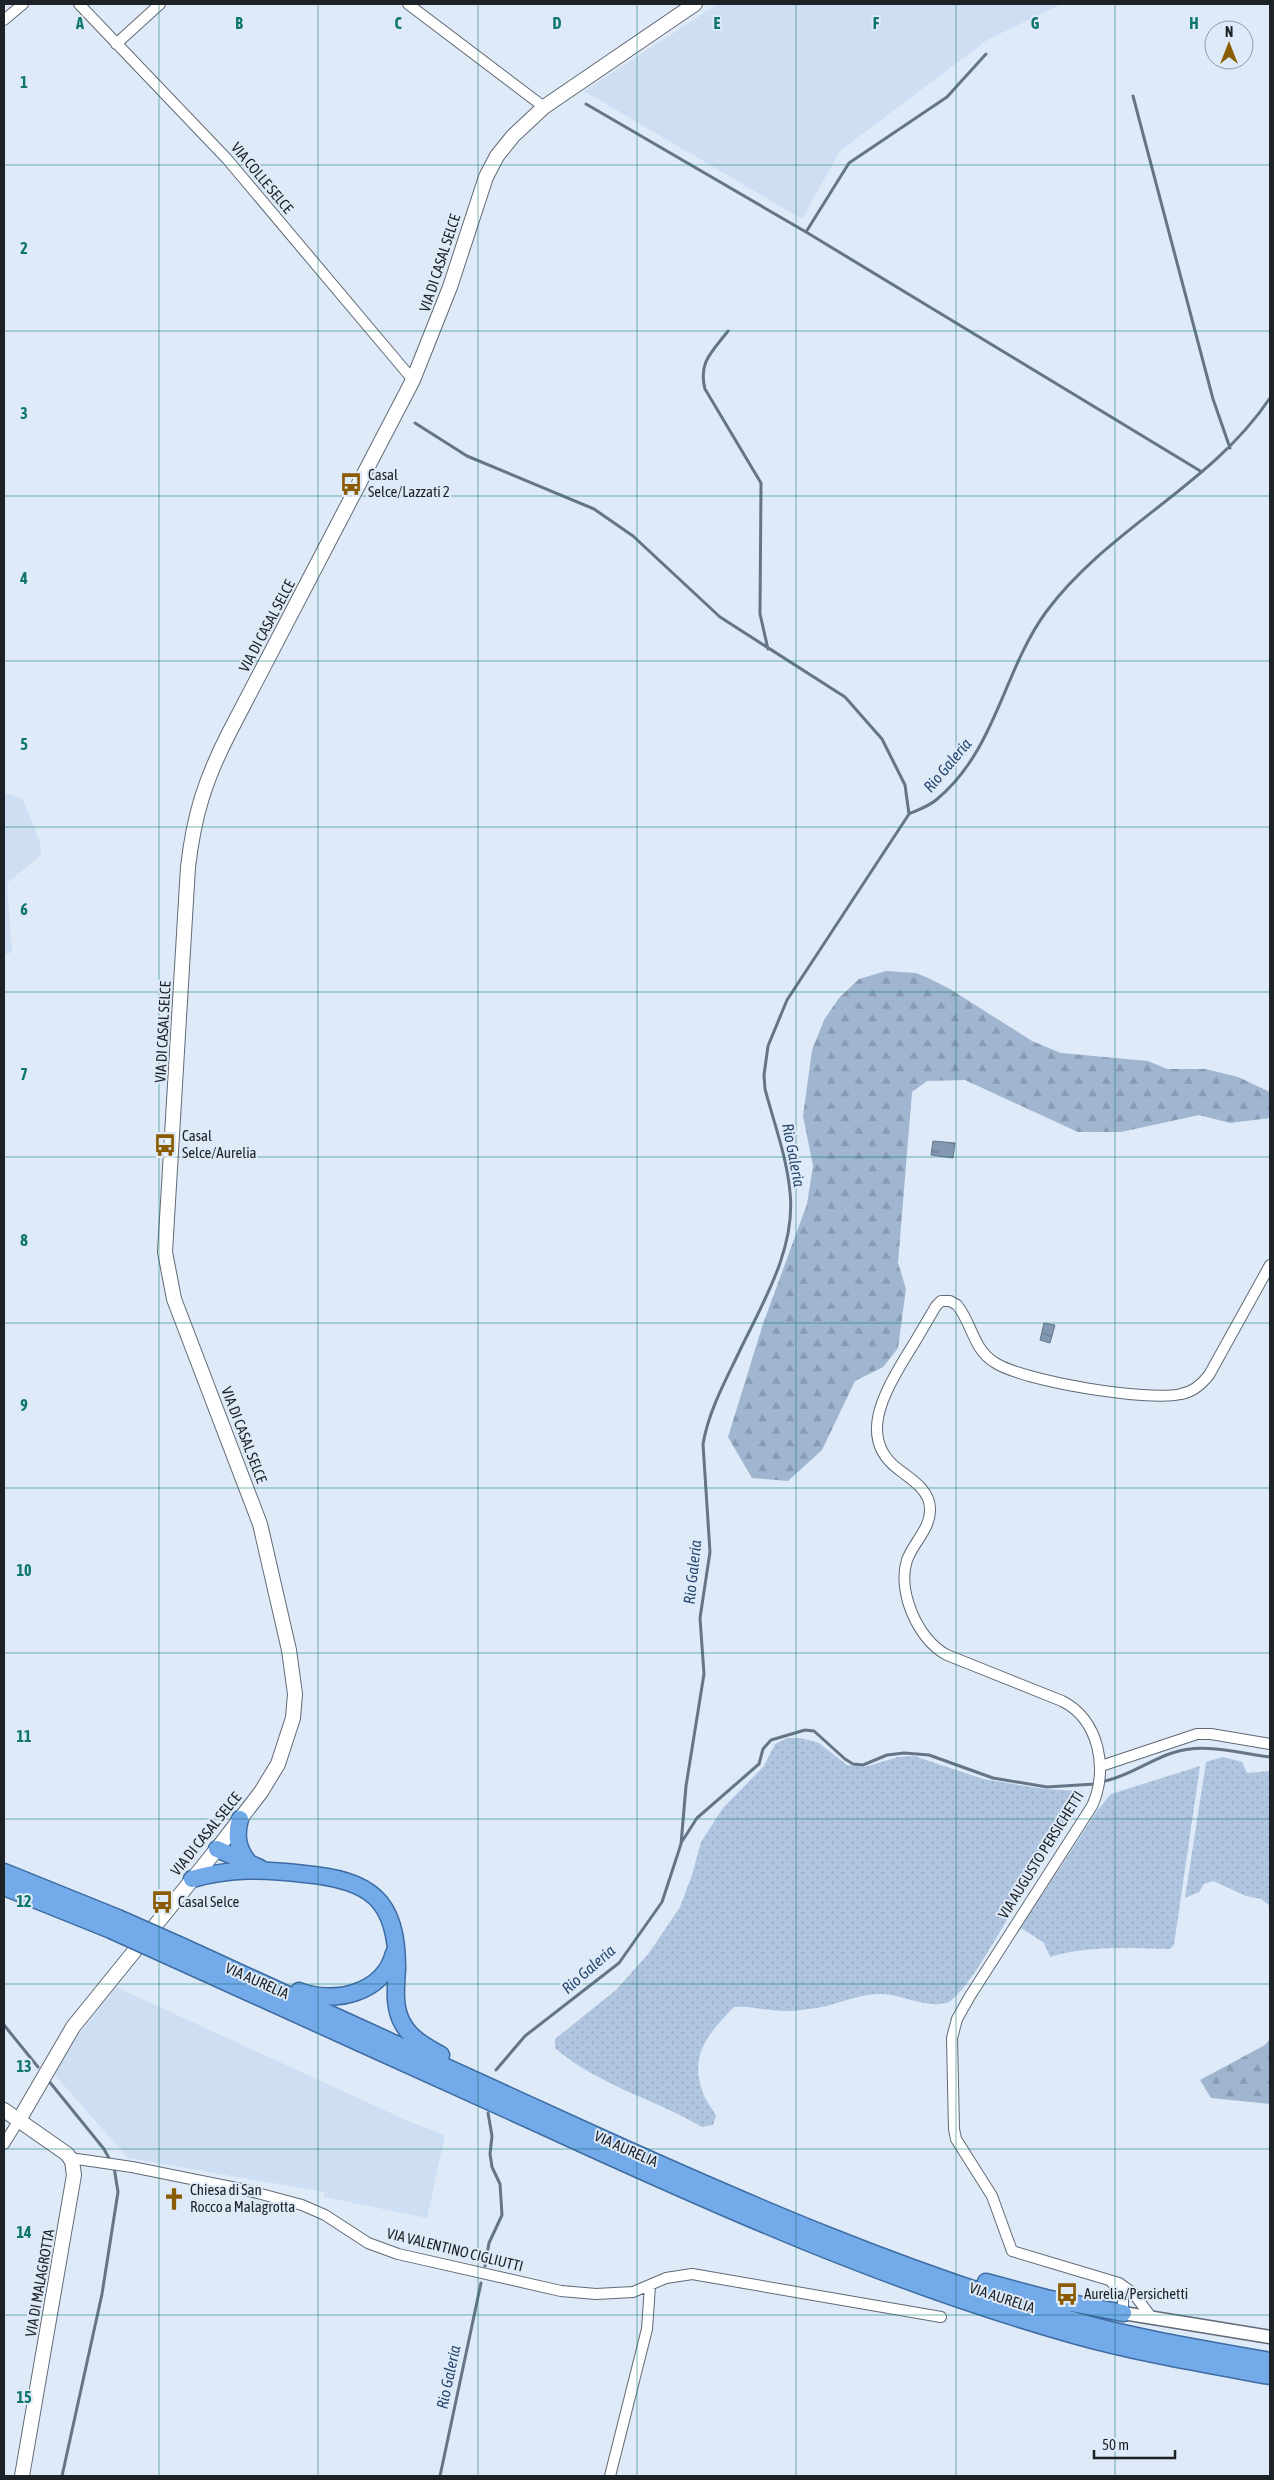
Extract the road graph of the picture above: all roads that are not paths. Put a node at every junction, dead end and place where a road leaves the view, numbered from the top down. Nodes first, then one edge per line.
1 (22, 4) edge
2 (79, 4) edge
3 (160, 4) edge
4 (408, 4) edge
5 (694, 4) edge
6 (4, 20) edge
7 (116, 44) junction
8 (544, 107) junction
9 (413, 380) junction
10 (1270, 1265) edge
11 (1270, 1744) edge
12 (1101, 1770) junction
13 (240, 1819) junction
14 (217, 1849) junction
15 (251, 1868) junction
16 (4, 1872) edge
17 (192, 1879) junction
18 (4, 1887) edge
19 (114, 1924) junction
20 (395, 1946) junction
21 (177, 1952) junction
22 (482, 2084) junction
23 (4, 2110) edge
24 (542, 2118) junction
25 (19, 2120) junction
26 (4, 2144) edge
27 (70, 2158) junction
28 (873, 2254) junction
29 (1111, 2280) junction
30 (650, 2286) junction
31 (1123, 2313) junction
32 (940, 2317) dead end
33 (1152, 2318) junction
34 (1270, 2337) edge
35 (1270, 2362) edge
36 (1270, 2376) edge
37 (22, 2476) edge
38 (610, 2476) edge

1 - 6 street
2 - 7 street, VIA COLLE SELCE
3 - 7 street
4 - 8 street
5 - 8 main road, VIA DI CASAL SELCE
7 - 9 street, VIA COLLE SELCE
8 - 9 main road, VIA DI CASAL SELCE
9 - 13 main road, VIA DI CASAL SELCE
10 - 12 street, VIA AUGUSTO PERSICHETTI
11 - 12 street
12 - 29 street, VIA AUGUSTO PERSICHETTI
13 - 14 main road, VIA DI CASAL SELCE
13 - 15 highway
14 - 15 highway
14 - 17 main road, VIA DI CASAL SELCE
15 - 17 highway
15 - 20 highway
16 - 19 highway, VIA AURELIA
17 - 25 main road, VIA DI CASAL SELCE
18 - 19 highway, VIA AURELIA
19 - 21 highway, VIA AURELIA, bridge
20 - 21 highway
20 - 22 highway
21 - 22 highway, VIA AURELIA
21 - 24 highway, VIA AURELIA
22 - 24 highway, VIA AURELIA
23 - 25 main road
24 - 28 highway, VIA AURELIA
24 - 36 highway, VIA AURELIA
25 - 26 street
25 - 27 main road
27 - 30 street, VIA VALENTINO CIGLIUTTI
27 - 37 main road, VIA DI MALAGROTTA
28 - 31 highway
28 - 35 highway, VIA AURELIA
29 - 31 street
29 - 33 street, VIA AUGUSTO PERSICHETTI
30 - 32 street, VIA VALENTINO CIGLIUTTI
30 - 38 street
31 - 33 street
33 - 34 street

